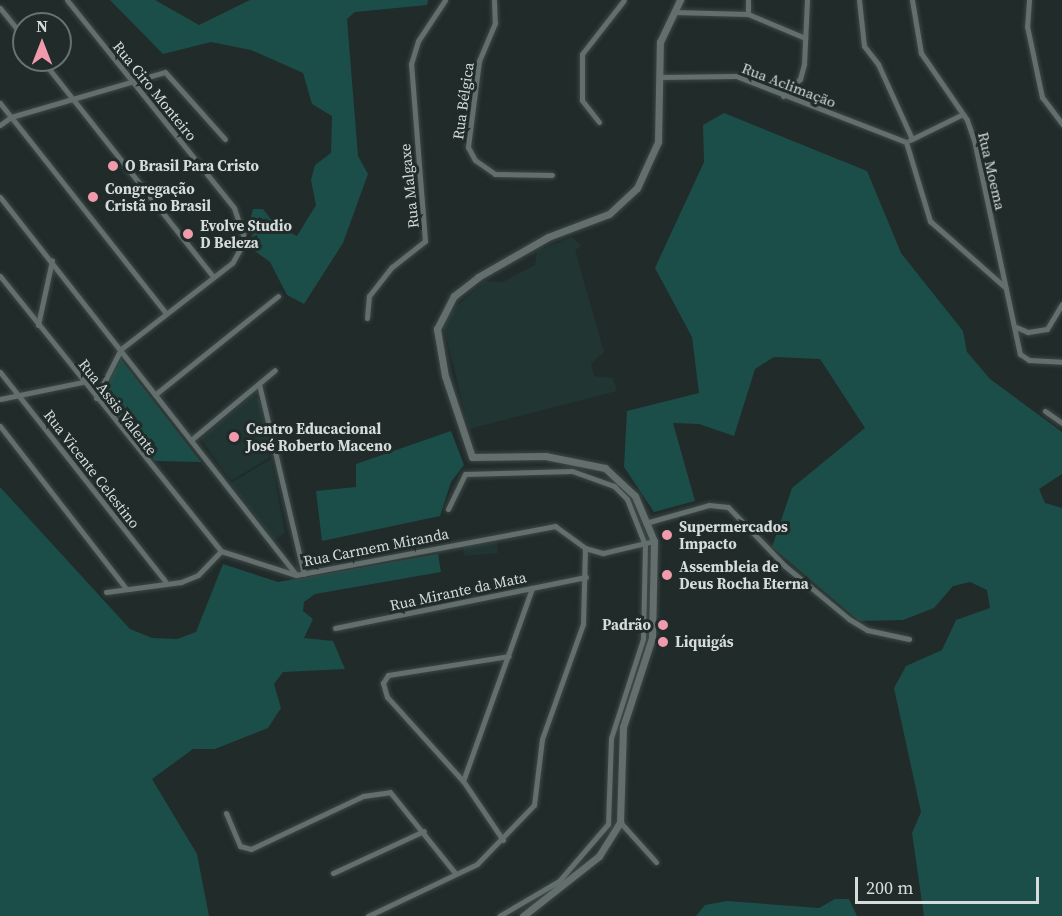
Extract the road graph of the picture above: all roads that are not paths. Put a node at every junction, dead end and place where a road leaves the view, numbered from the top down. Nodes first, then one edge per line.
1 (67, 0) edge
2 (445, 0) edge
3 (494, 0) edge
4 (624, 0) edge
5 (680, 0) edge
6 (748, 0) edge
7 (807, 0) edge
8 (859, 0) edge
9 (912, 0) edge
10 (1029, 0) edge
11 (0, 8) edge
12 (674, 12) junction
13 (748, 14) junction
14 (12, 23) edge
15 (805, 38) junction
16 (51, 72) edge
17 (658, 77) junction
18 (131, 80) junction
19 (783, 96) junction
20 (72, 98) junction
21 (0, 103) edge
22 (963, 114) junction
23 (11, 117) junction
24 (599, 122) dead end
25 (1062, 124) edge
26 (0, 125) edge
27 (225, 139) dead end
28 (909, 141) junction
29 (552, 175) dead end
30 (0, 196) edge
31 (52, 260) junction
32 (212, 275) junction
33 (0, 276) edge
34 (1007, 289) junction
35 (279, 296) dead end
36 (1062, 304) edge
37 (165, 312) junction
38 (367, 318) dead end
39 (38, 325) junction
40 (1016, 327) junction
41 (121, 349) junction
42 (1062, 362) edge
43 (275, 370) dead end
44 (0, 372) edge
45 (83, 382) junction
46 (258, 384) junction
47 (157, 393) junction
48 (18, 395) junction
49 (96, 398) junction
50 (0, 399) edge
51 (1046, 411) dead end
52 (1062, 423) edge
53 (0, 426) edge
54 (191, 440) junction
55 (574, 460) junction
56 (572, 471) junction
57 (448, 509) dead end
58 (649, 522) junction
59 (654, 541) junction
60 (645, 545) junction
61 (585, 548) junction
62 (221, 551) junction
63 (296, 574) junction
64 (304, 574) junction
65 (586, 577) junction
66 (165, 581) junction
67 (125, 587) junction
68 (532, 588) junction
69 (106, 592) dead end
70 (335, 628) dead end
71 (909, 639) dead end
72 (509, 656) junction
73 (463, 781) junction
74 (226, 813) dead end
75 (620, 822) junction
76 (424, 831) junction
77 (503, 840) junction
78 (656, 862) dead end
79 (333, 873) dead end
80 (456, 874) junction
81 (368, 916) edge
82 (499, 916) edge
83 (523, 916) edge

1 - 18 street, Rua Ciro Monteiro
2 - 38 street, Rua Malgaxe
3 - 29 street, Rua Bélgica
4 - 24 street
5 - 12 street
6 - 13 street
7 - 15 street
8 - 28 street
9 - 22 street, Rua Moema
10 - 25 street
11 - 14 street
12 - 13 street
12 - 17 street
13 - 15 street
15 - 19 street
16 - 20 street
17 - 19 street, Rua Aclimação
17 - 55 street
18 - 20 street
18 - 27 street
18 - 32 street, Rua Ciro Monteiro
19 - 28 street, Rua Aclimação
20 - 23 street
20 - 32 street
21 - 23 street
22 - 28 street
22 - 34 street, Rua Moema
23 - 26 street
23 - 37 street
28 - 34 street
30 - 31 street
31 - 39 street
31 - 41 street
32 - 37 street, Rua Ciro Monteiro
33 - 39 street, Rua Assis Valente
34 - 40 street, Rua Moema
35 - 47 street
36 - 40 street
37 - 41 street, Rua Ciro Monteiro
39 - 45 street, Rua Assis Valente
40 - 42 street, Rua Moema
41 - 47 street
41 - 49 street
43 - 46 street
44 - 48 street, Rua Vicente Celestino
45 - 48 street
45 - 49 street, Rua Assis Valente
46 - 54 street
46 - 64 street
47 - 54 street
48 - 50 street
48 - 66 street, Rua Vicente Celestino
49 - 62 street, Rua Assis Valente
51 - 52 street
53 - 67 street
54 - 63 street
55 - 56 street
55 - 58 street
56 - 57 street
56 - 60 street
58 - 59 street
58 - 71 street
59 - 60 street, Rua Carmem Miranda
59 - 75 street
60 - 61 street, Rua Carmem Miranda
60 - 82 street
61 - 64 street, Rua Carmem Miranda
61 - 65 street
62 - 63 street, Rua Carmem Miranda
62 - 66 street
63 - 64 street, Rua Carmem Miranda
65 - 68 street, Rua Mirante da Mata
65 - 77 street
66 - 67 street
67 - 69 street
68 - 70 street, Rua Mirante da Mata
68 - 72 street
72 - 73 street
72 - 73 street
73 - 77 street
74 - 76 street
75 - 78 street
75 - 83 street
76 - 79 street
76 - 80 street
77 - 80 street
80 - 81 street

